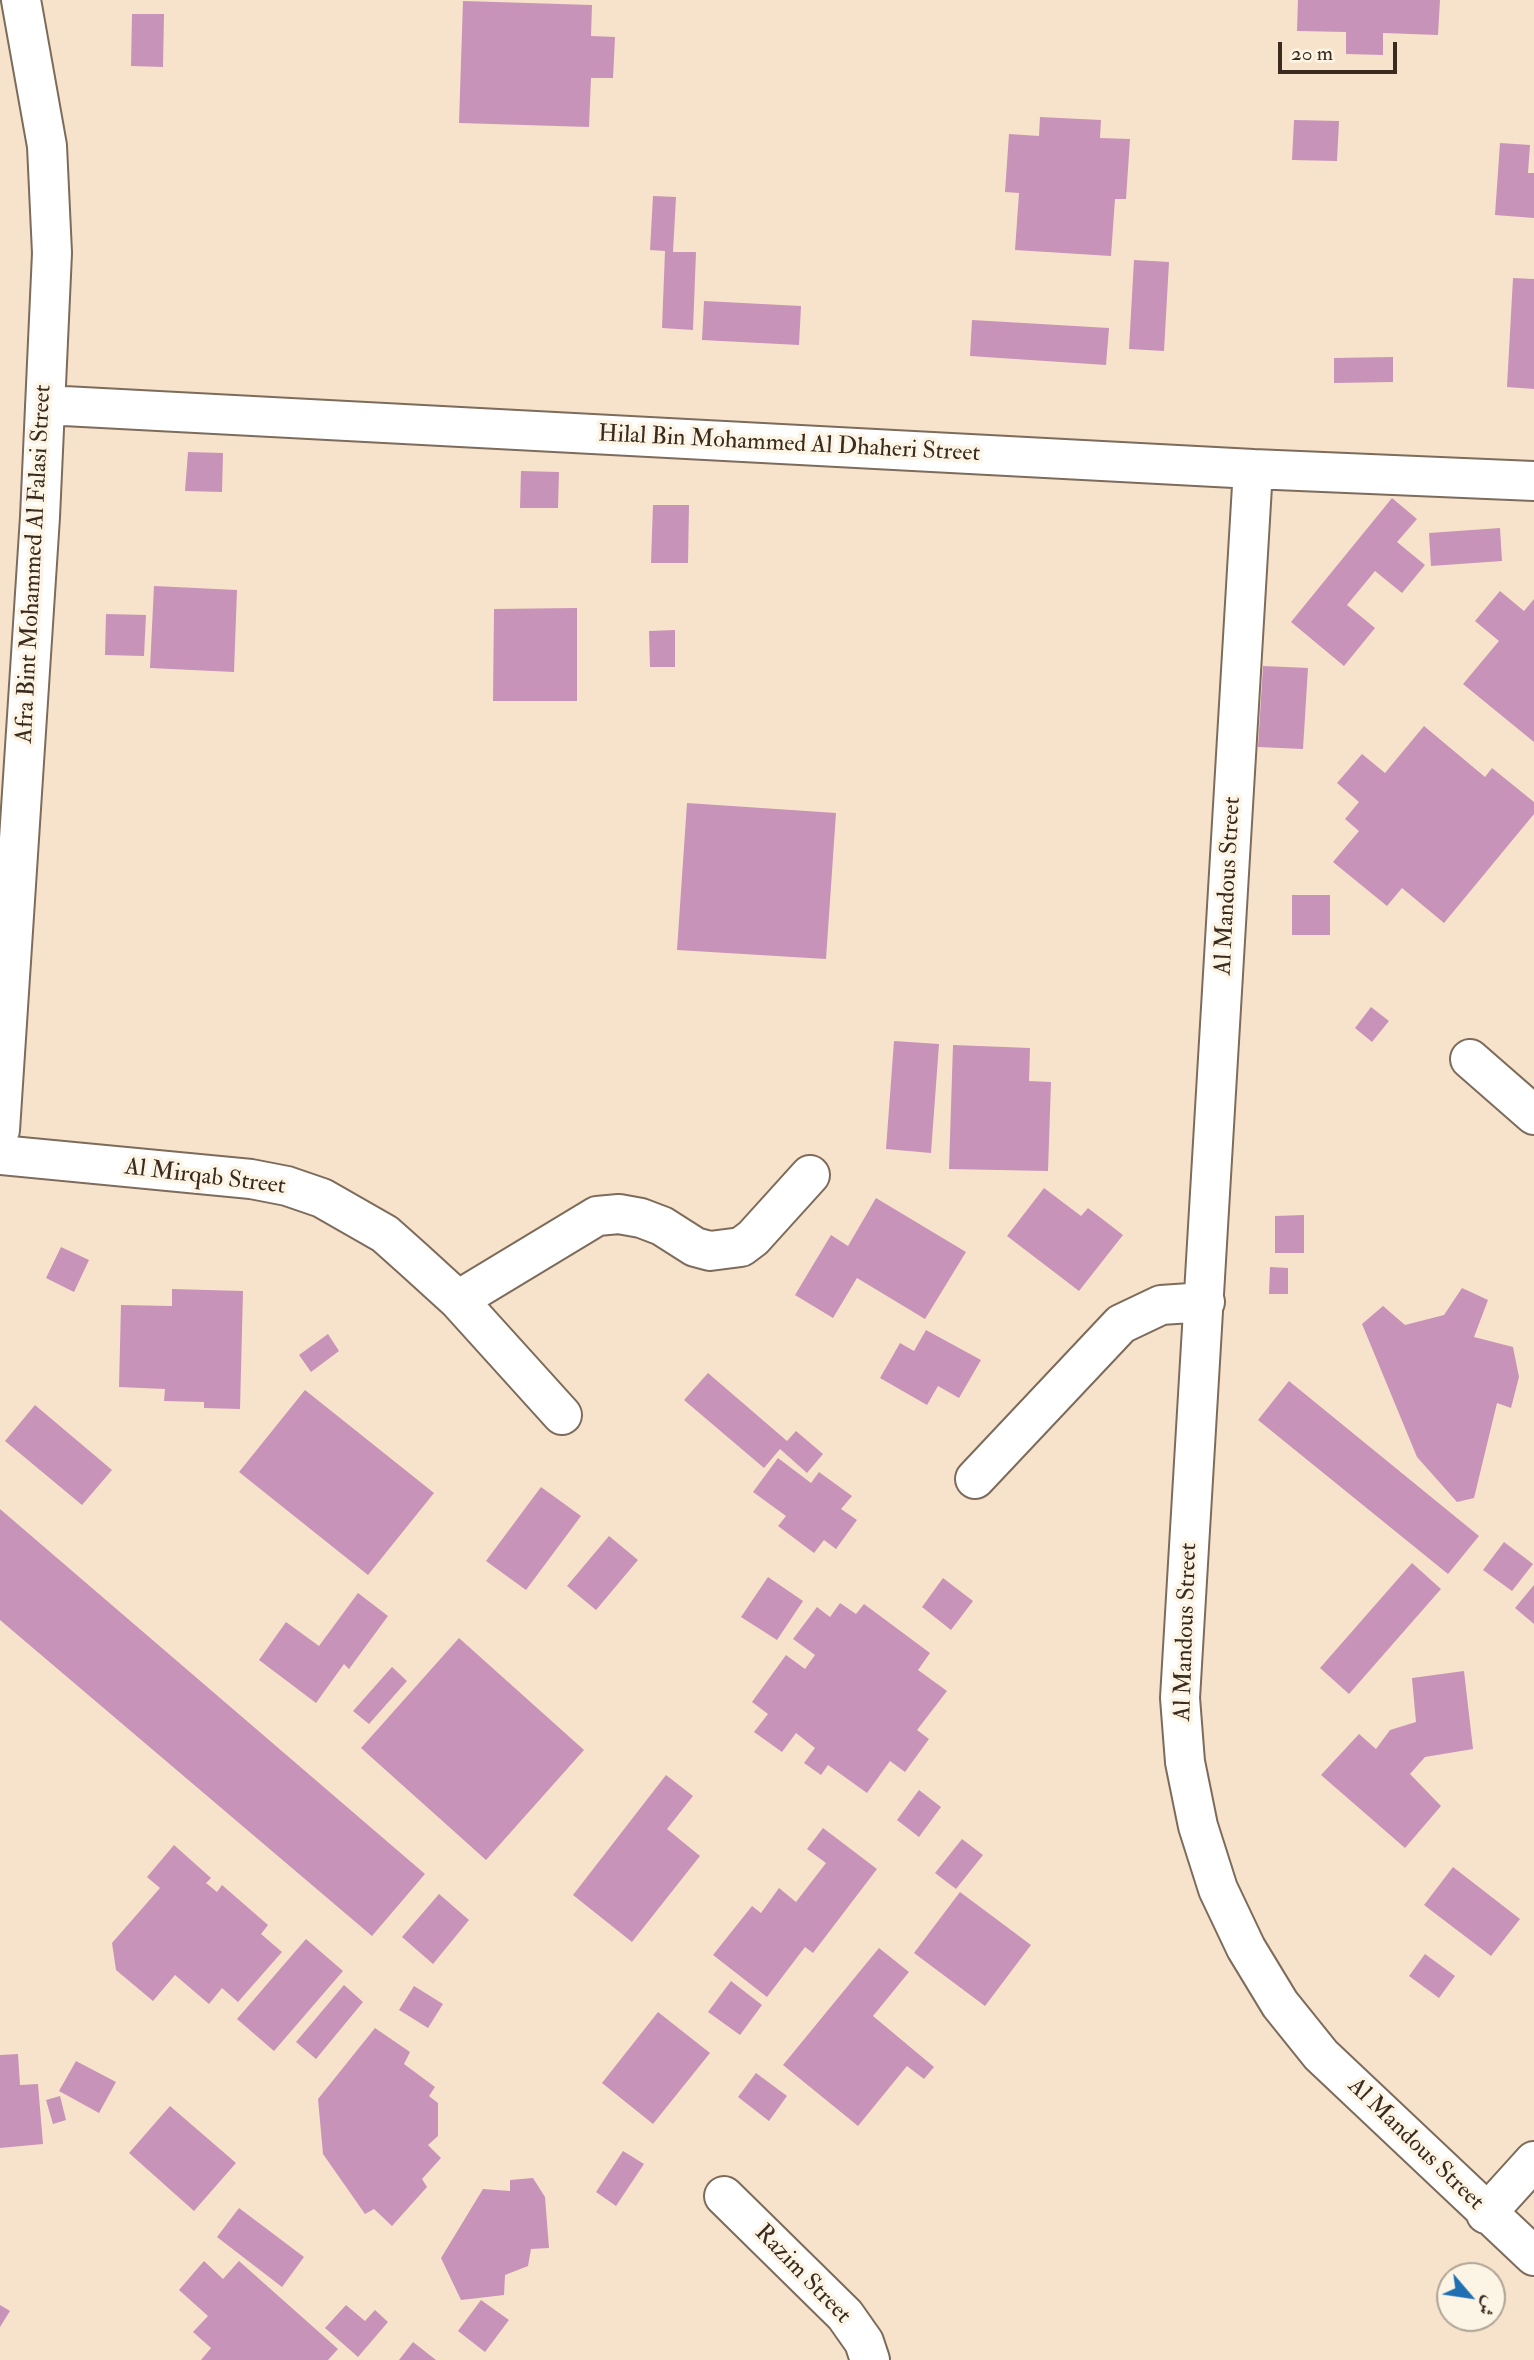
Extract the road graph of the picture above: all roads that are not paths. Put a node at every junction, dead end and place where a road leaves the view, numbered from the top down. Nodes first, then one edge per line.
1 (21, 0) edge
2 (45, 405) junction
3 (1253, 469) junction
4 (1534, 481) edge
5 (1470, 1059) dead end
6 (1534, 1115) edge
7 (0, 1130) edge
8 (0, 1155) edge
9 (810, 1175) dead end
10 (458, 1300) junction
11 (1205, 1302) junction
12 (562, 1415) dead end
13 (975, 1479) dead end
14 (1534, 2161) edge
15 (724, 2196) dead end
16 (1486, 2214) junction
17 (1534, 2256) edge
18 (870, 2360) edge

1 - 2 street, Afra Bint Mohammed Al Falasi Street
2 - 3 street, Hilal Bin Mohammed Al Dhaheri Street
2 - 7 street, Afra Bint Mohammed Al Falasi Street
3 - 4 street, Hilal Bin Mohammed Al Dhaheri Street
3 - 11 street, Al Mandous Street
5 - 6 street
8 - 10 street, Al Mirqab Street
9 - 10 street
10 - 12 street, Al Mirqab Street
11 - 13 street
11 - 16 street, Al Mandous Street
14 - 16 street
15 - 18 street, Razim Street
16 - 17 street, Al Mandous Street

